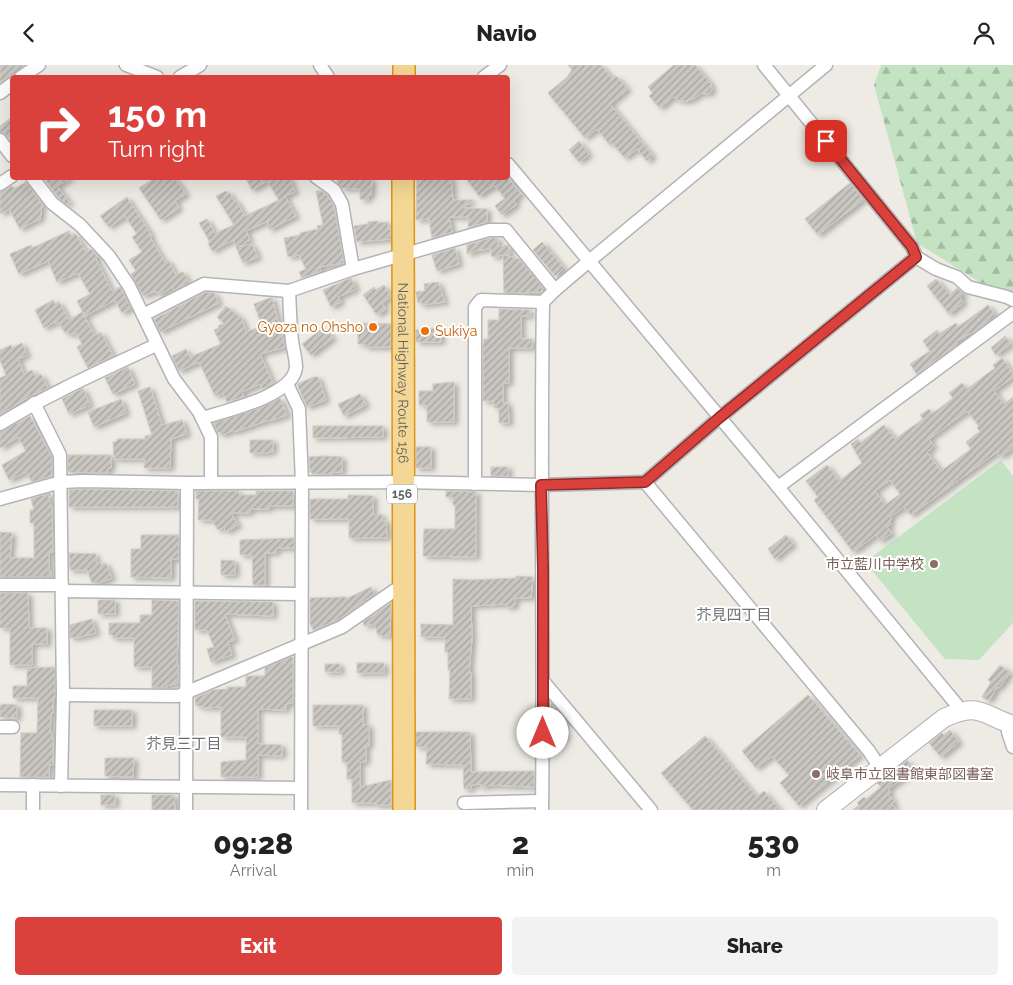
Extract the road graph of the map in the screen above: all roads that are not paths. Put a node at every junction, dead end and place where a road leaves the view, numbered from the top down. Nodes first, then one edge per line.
1 (39, 65) edge
2 (126, 65) edge
3 (200, 65) edge
4 (500, 65) edge
5 (764, 65) edge
6 (826, 65) edge
7 (23, 75) edge
8 (152, 75) edge
9 (183, 75) edge
10 (487, 75) edge
11 (789, 95) junction
12 (0, 140) edge
13 (10, 153) edge
14 (510, 166) edge
15 (34, 180) edge
16 (320, 180) edge
17 (403, 180) edge
18 (403, 255) junction
19 (916, 257) junction
20 (588, 262) junction
21 (353, 269) junction
22 (555, 290) junction
23 (289, 291) junction
24 (1013, 301) edge
25 (543, 302) junction
26 (1013, 313) edge
27 (143, 315) junction
28 (156, 345) junction
29 (287, 384) junction
30 (34, 403) junction
31 (202, 418) junction
32 (719, 418) junction
33 (0, 424) edge
34 (211, 481) junction
35 (61, 482) junction
36 (402, 482) junction
37 (645, 482) junction
38 (187, 483) junction
39 (302, 483) junction
40 (475, 484) junction
41 (541, 485) junction
42 (778, 487) junction
43 (0, 499) edge
44 (0, 585) edge
45 (403, 587) junction
46 (62, 588) junction
47 (187, 593) junction
48 (301, 594) junction
49 (301, 644) junction
50 (543, 681) junction
51 (188, 692) junction
52 (63, 695) junction
53 (961, 710) junction
54 (1011, 725) edge
55 (0, 727) edge
56 (13, 727) dead end
57 (1013, 747) edge
58 (880, 767) junction
59 (0, 785) edge
60 (33, 785) junction
61 (61, 785) junction
62 (188, 787) junction
63 (301, 788) junction
64 (464, 803) dead end
65 (542, 806) edge
66 (33, 810) edge
67 (186, 810) edge
68 (300, 810) edge
69 (404, 810) edge
70 (651, 810) edge
71 (826, 810) edge

1 - 7 street
2 - 8 street
3 - 9 street
4 - 10 street
5 - 11 street
6 - 11 street
11 - 19 street
11 - 20 street
12 - 13 street
14 - 20 street
15 - 27 street
16 - 21 street
17 - 18 highway, National Highway Route 156 / 156
18 - 21 street
18 - 22 street
18 - 36 highway, National Highway Route 156 / 156
19 - 24 street
19 - 32 street
20 - 22 street
20 - 32 street
21 - 23 street
22 - 25 street
23 - 27 street
23 - 29 street
25 - 40 street
25 - 41 street
26 - 42 street
27 - 28 street
28 - 30 street
28 - 31 street
29 - 31 street
29 - 39 street
30 - 33 street
30 - 35 street
31 - 34 street
32 - 37 street
32 - 42 street
34 - 38 street
34 - 39 street
35 - 38 street
35 - 43 street
35 - 46 street
36 - 39 street
36 - 40 street
36 - 45 highway, National Highway Route 156 / 156
37 - 41 street
37 - 58 street
38 - 47 street
39 - 48 street
40 - 41 street
41 - 50 street
42 - 53 street
44 - 46 street
45 - 49 street
45 - 69 highway, National Highway Route 156 / 156
46 - 47 street
46 - 52 street
47 - 48 street
47 - 51 street
48 - 49 street
49 - 51 street
49 - 63 street
50 - 65 street
50 - 70 street
51 - 52 street
51 - 62 street
52 - 61 street
53 - 54 street
53 - 58 street
54 - 57 street
55 - 56 street
58 - 71 street
59 - 60 street
60 - 61 street
60 - 66 street
61 - 62 street
62 - 63 street
62 - 67 street
63 - 68 street
64 - 65 street

